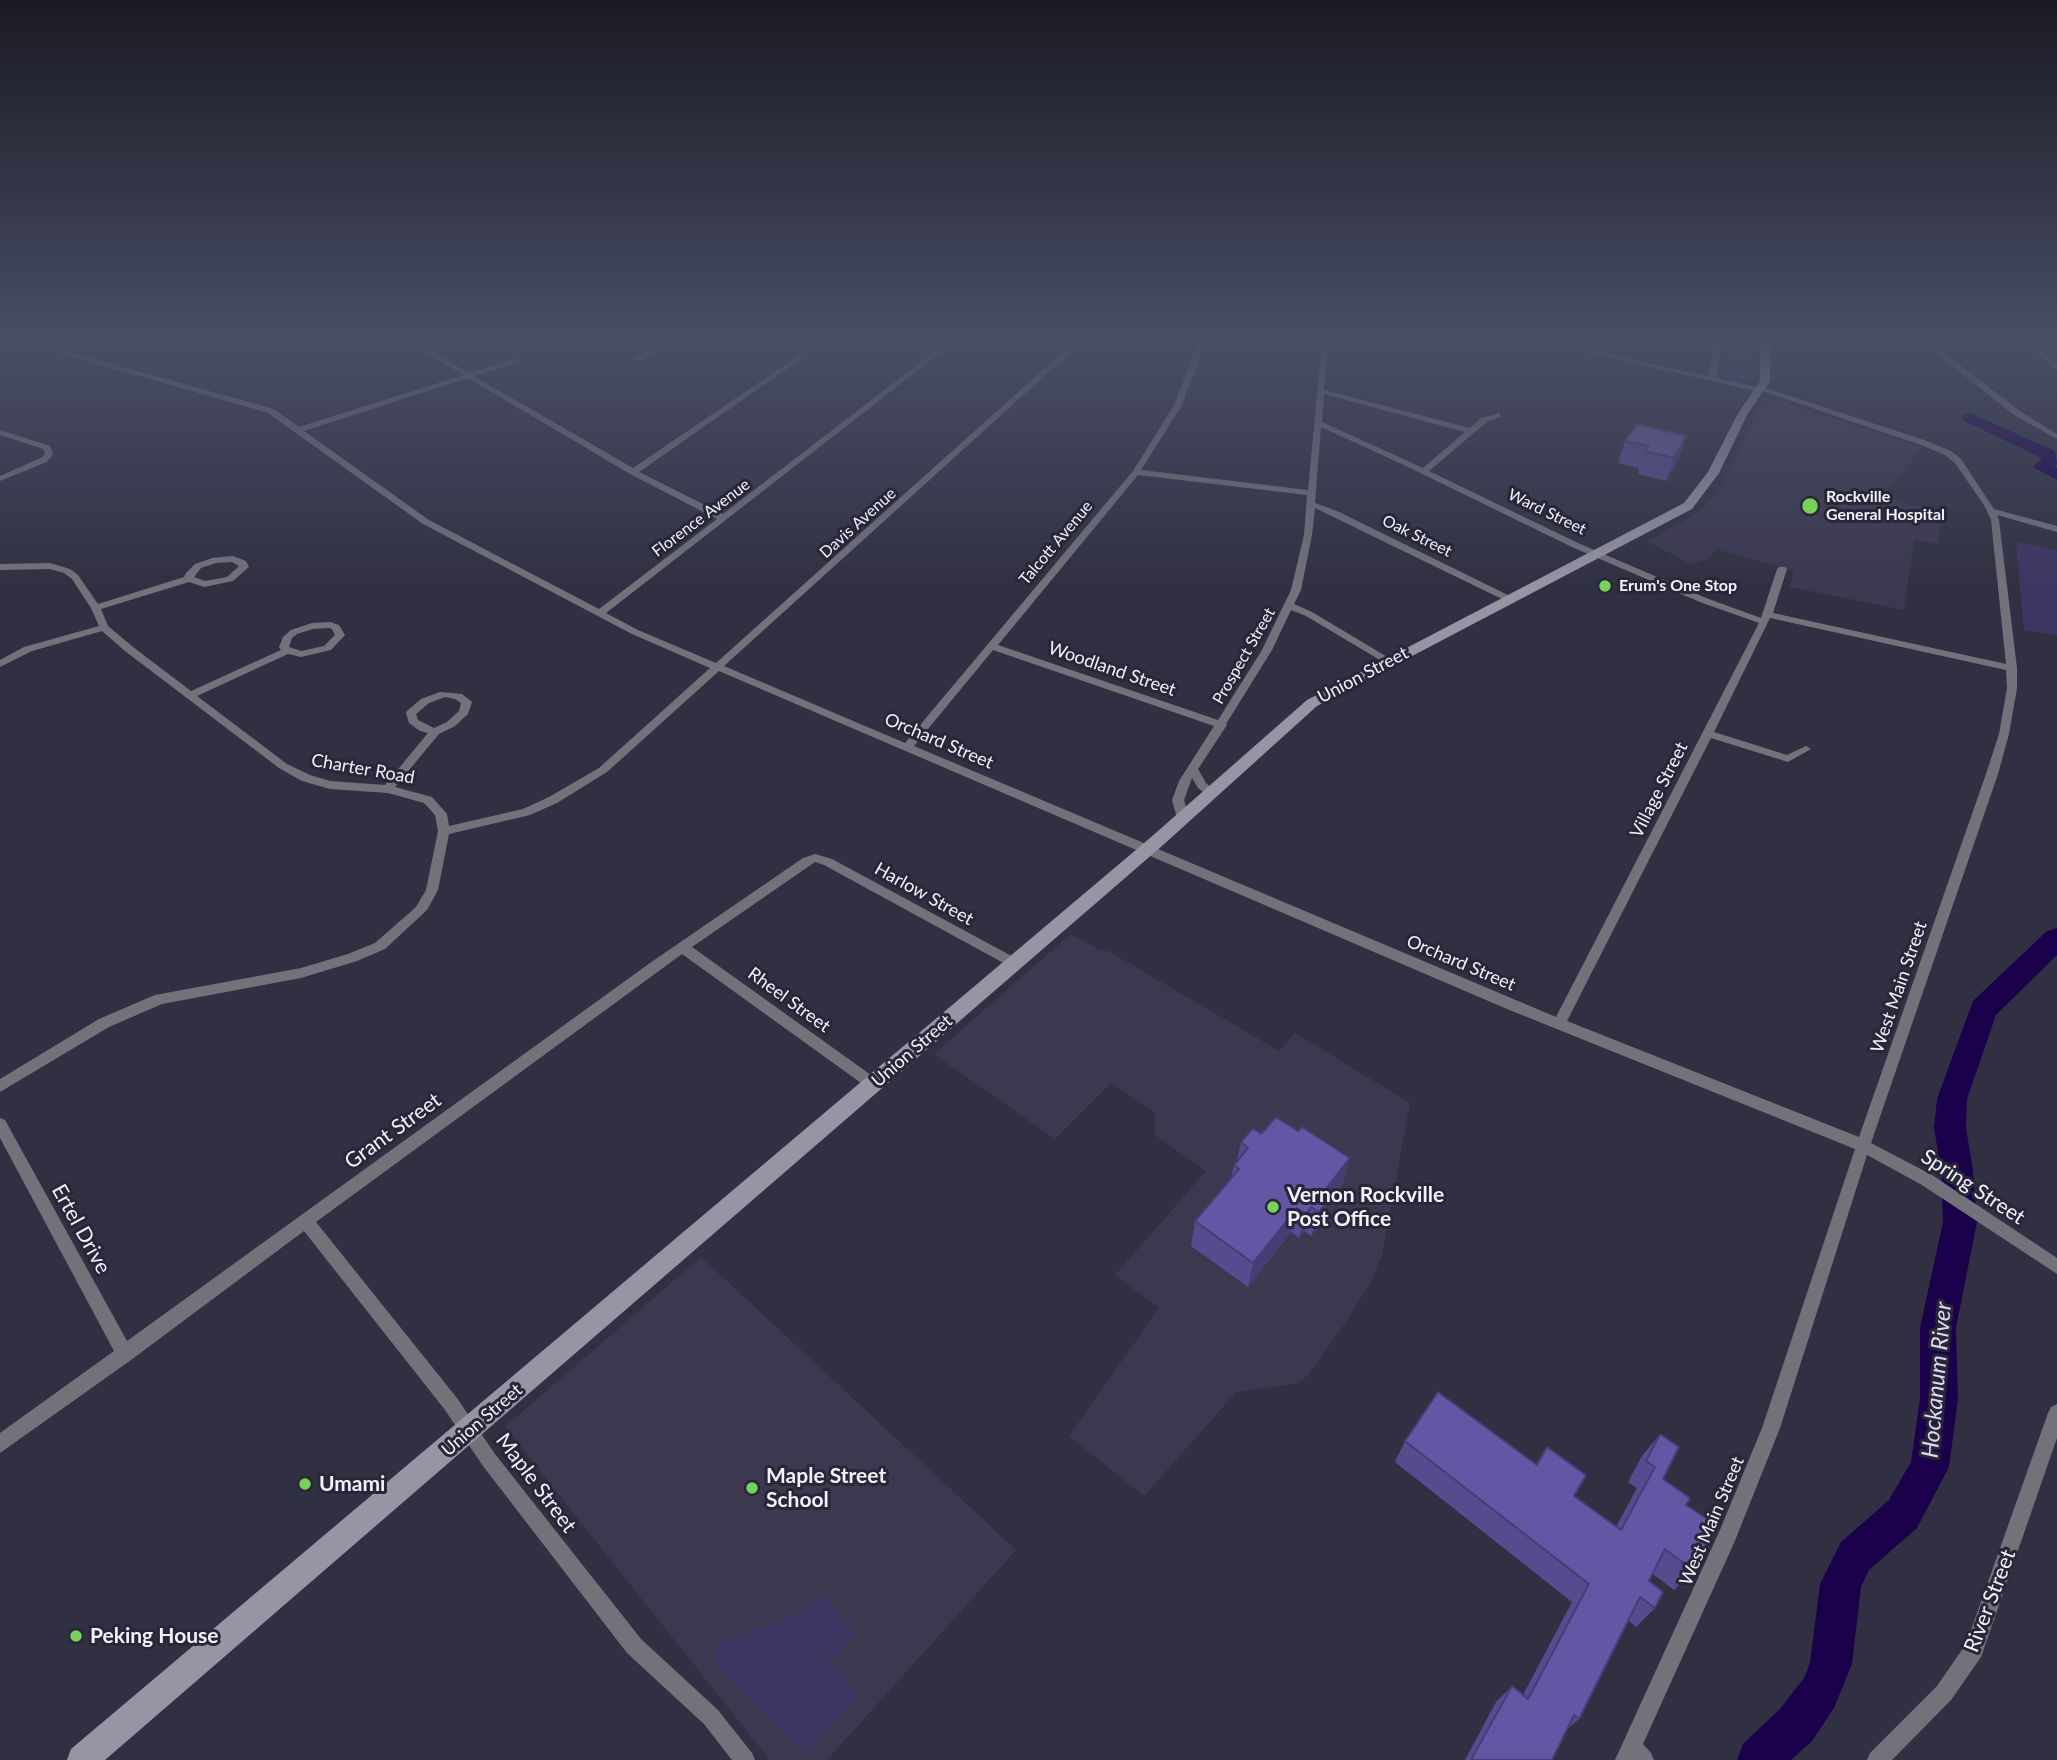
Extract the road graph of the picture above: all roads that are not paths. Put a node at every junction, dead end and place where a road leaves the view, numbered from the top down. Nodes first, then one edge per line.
1 (288, 423) edge
2 (320, 423) edge
3 (549, 423) edge
4 (704, 423) edge
5 (846, 423) edge
6 (989, 423) edge
7 (1167, 423) edge
8 (1318, 423) joint
9 (1441, 423) edge
10 (1480, 423) edge
11 (1738, 423) edge
12 (1860, 423) edge
13 (2033, 423) edge
14 (299, 430) junction
15 (1471, 431) junction
16 (0, 432) edge
17 (2057, 438) edge
18 (1424, 471) junction
19 (633, 472) junction
20 (1136, 472) junction
21 (0, 479) edge
22 (1312, 493) junction
23 (1311, 504) junction
24 (1992, 511) junction
25 (723, 518) junction
26 (2057, 529) edge
27 (1598, 553) junction
28 (0, 567) edge
29 (1782, 569) dead end
30 (189, 579) junction
31 (1509, 599) junction
32 (1290, 606) junction
33 (96, 608) junction
34 (599, 614) junction
35 (1766, 618) junction
36 (104, 627) junction
37 (990, 646) junction
38 (288, 651) junction
39 (1389, 661) junction
40 (0, 663) edge
41 (2012, 668) junction
42 (718, 669) junction
43 (190, 695) junction
44 (1222, 725) junction
45 (435, 732) junction
46 (1708, 733) junction
47 (907, 748) junction
48 (1806, 749) dead end
49 (1194, 771) junction
50 (388, 789) junction
51 (1212, 793) junction
52 (1183, 818) junction
53 (444, 831) junction
54 (1147, 850) junction
55 (816, 858) joint
56 (682, 947) junction
57 (1014, 963) junction
58 (1559, 1024) junction
59 (873, 1084) junction
60 (0, 1086) edge
61 (0, 1124) edge
62 (1864, 1146) junction
63 (306, 1221) junction
64 (2057, 1267) edge
65 (125, 1354) junction
66 (2057, 1413) edge
67 (469, 1432) junction
68 (0, 1444) edge
69 (1633, 1756) edge
70 (82, 1760) edge
71 (745, 1760) edge
72 (1877, 1760) edge

1 - 14 street, Orchard Street
2 - 14 street
3 - 19 street
4 - 19 street
5 - 25 street, Florence Avenue
6 - 42 street, Davis Avenue
7 - 20 street, Talcott Avenue
8 - 18 street, Ward Street
8 - 22 street, Prospect Street
9 - 15 street
10 - 15 street
11 - 27 main road, Union Street
12 - 24 street, West Main Street
13 - 17 street
14 - 34 street, Orchard Street
15 - 18 street
16 - 21 street
18 - 27 street, Ward Street
19 - 25 street
20 - 22 street
20 - 37 street, Talcott Avenue
22 - 23 street, Prospect Street
23 - 31 street, Oak Street
23 - 32 street, Prospect Street
24 - 26 street
24 - 41 street, West Main Street
25 - 34 street, Florence Avenue
27 - 31 main road, Union Street
27 - 35 street, Ward Street
28 - 33 street, Charter Road
29 - 35 street, Village Street
30 - 30 street
30 - 33 street
31 - 39 main road, Union Street
32 - 39 street
32 - 44 street, Prospect Street
33 - 36 street, Charter Road
34 - 42 street, Orchard Street
35 - 41 street, Ward Street
35 - 46 street, Village Street
36 - 40 street
36 - 43 street, Charter Road
37 - 44 street, Woodland Street
37 - 47 street, Talcott Avenue
38 - 38 street
38 - 43 street
39 - 51 main road, Union Street
41 - 62 street, West Main Street
42 - 47 street, Orchard Street
42 - 53 street
43 - 50 street, Charter Road
44 - 49 street, Prospect Street
45 - 45 street
45 - 50 street
46 - 48 street
46 - 58 street, Village Street
47 - 54 street, Orchard Street
49 - 51 street
49 - 52 street, Prospect Street
50 - 53 street, Charter Road
51 - 52 main road, Union Street
52 - 54 main road, Union Street
53 - 60 street
54 - 57 main road, Union Street
54 - 58 street, Orchard Street
55 - 56 street, Grant Street
55 - 57 street, Harlow Street
56 - 59 street, Rheel Street
56 - 63 street, Grant Street
57 - 59 main road, Union Street
58 - 62 street, Orchard Street
59 - 67 main road, Union Street
61 - 65 street, Ertel Drive
62 - 64 street, Spring Street
62 - 69 street, West Main Street
63 - 65 street, Grant Street
63 - 67 street, Maple Street
65 - 68 street, Grant Street
66 - 72 street, River Street
67 - 70 main road, Union Street
67 - 71 street, Maple Street

